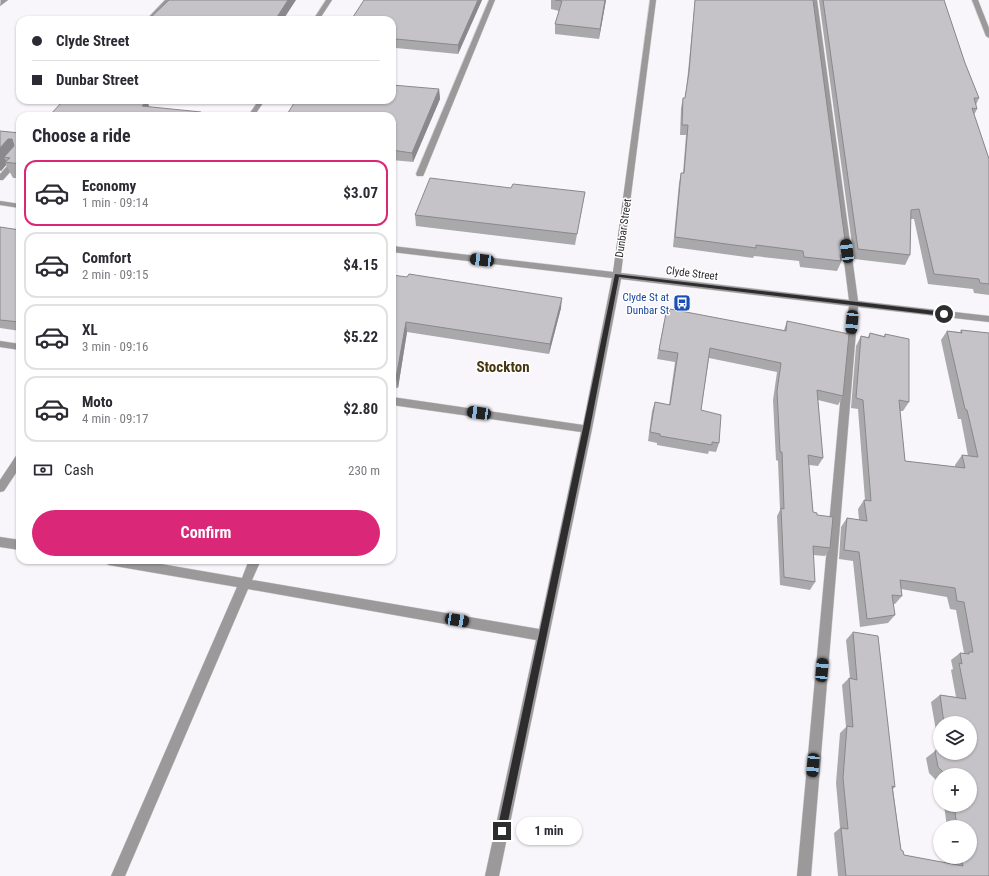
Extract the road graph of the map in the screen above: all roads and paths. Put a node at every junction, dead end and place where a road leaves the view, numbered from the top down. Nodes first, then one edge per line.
1 (4, 0) edge
2 (168, 0) edge
3 (329, 0) edge
4 (492, 0) edge
5 (653, 0) edge
6 (814, 0) edge
7 (975, 0) edge
8 (0, 4) edge
9 (153, 16) edge
10 (319, 16) edge
11 (987, 23) edge
12 (989, 36) edge
13 (16, 161) edge
14 (420, 174) dead end
15 (0, 178) edge
16 (0, 203) edge
17 (16, 205) edge
18 (396, 249) edge
19 (617, 275) junction
20 (854, 303) junction
21 (989, 319) edge
22 (0, 344) edge
23 (16, 346) edge
24 (396, 402) edge
25 (587, 428) junction
26 (16, 465) edge
27 (0, 488) edge
28 (0, 542) edge
29 (16, 544) edge
30 (133, 564) edge
31 (253, 564) edge
32 (245, 583) junction
33 (542, 635) junction
34 (118, 876) edge
35 (492, 876) edge
36 (804, 876) edge

1 - 8 street
2 - 9 street
3 - 10 street
4 - 14 street
5 - 19 street, Dunbar Street
6 - 20 street
7 - 11 street
11 - 12 street
13 - 15 street
16 - 17 street
18 - 19 street, Clyde Street
19 - 20 street, Clyde Street
19 - 25 street, Dunbar Street
20 - 21 street, Clyde Street
20 - 36 street
22 - 23 street
24 - 25 street
25 - 33 street, Dunbar Street
26 - 27 street
28 - 29 street
30 - 32 street
31 - 32 street
32 - 33 street
32 - 34 street
33 - 35 street, Dunbar Street

